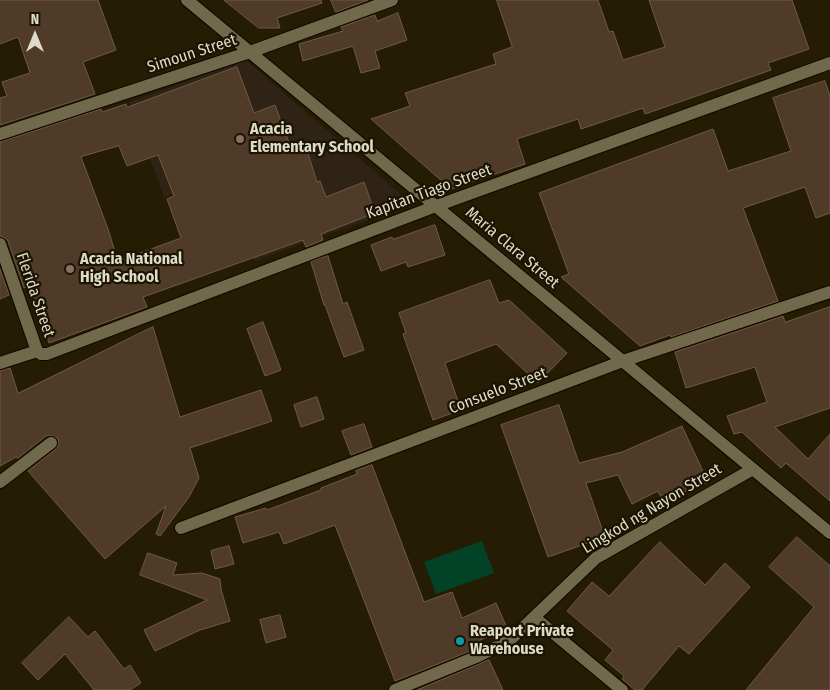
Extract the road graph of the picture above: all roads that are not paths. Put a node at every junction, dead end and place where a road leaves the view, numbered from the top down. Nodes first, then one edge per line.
1 (187, 0) edge
2 (392, 0) edge
3 (250, 52) junction
4 (830, 63) edge
5 (0, 134) edge
6 (436, 206) junction
7 (0, 244) edge
8 (830, 292) edge
9 (39, 353) junction
10 (623, 361) junction
11 (0, 363) edge
12 (51, 444) dead end
13 (753, 469) junction
14 (0, 482) edge
15 (830, 516) edge
16 (817, 522) junction
17 (180, 528) dead end
18 (830, 532) edge
19 (534, 617) junction
20 (395, 690) edge
21 (622, 690) edge

1 - 3 street, Maria Clara Street
2 - 3 street, Simoun Street
3 - 5 street, Simoun Street
3 - 6 street, Maria Clara Street
4 - 6 street, Kapitan Tiago Street
6 - 9 street, Kapitan Tiago Street
6 - 10 street, Maria Clara Street
7 - 9 street, Flerida Street
8 - 10 street, Consuelo Street
9 - 11 street, Kapitan Tiago Street
10 - 13 street, Maria Clara Street
10 - 17 street, Consuelo Street
12 - 14 street
13 - 16 street, Maria Clara Street
13 - 19 street, Lingkod ng Nayon Street
15 - 16 street
16 - 18 street, Maria Clara Street
19 - 20 street, Lingkod ng Nayon Street
19 - 21 street

